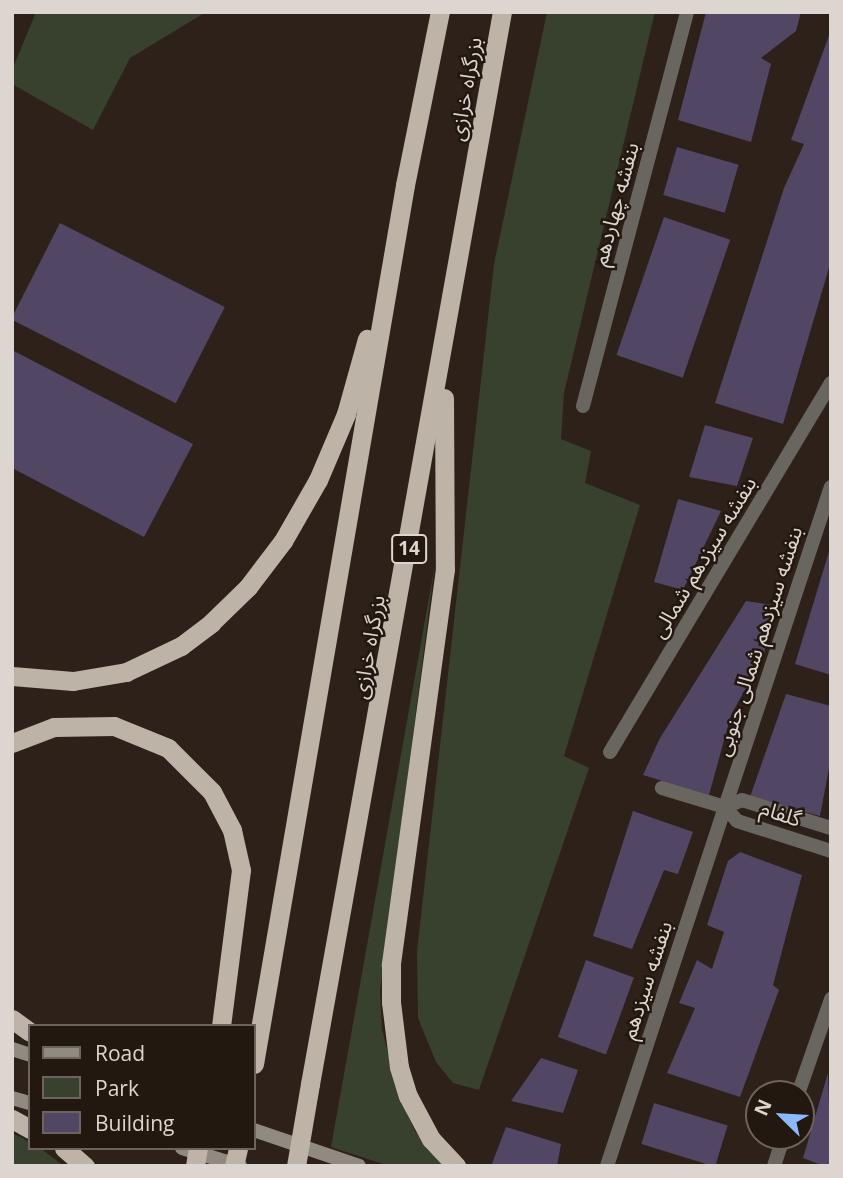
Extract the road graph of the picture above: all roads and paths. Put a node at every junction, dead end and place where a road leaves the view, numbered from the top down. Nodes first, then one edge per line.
1 (440, 12) edge
2 (502, 12) edge
3 (688, 12) edge
4 (405, 185) junction
5 (444, 348) junction
6 (831, 383) edge
7 (583, 406) dead end
8 (831, 488) edge
9 (12, 676) edge
10 (12, 743) edge
11 (610, 752) dead end
12 (662, 788) dead end
13 (725, 807) junction
14 (831, 828) edge
15 (831, 851) edge
16 (831, 999) edge
17 (12, 1020) edge
18 (221, 1024) edge
19 (28, 1031) edge
20 (256, 1052) edge
21 (804, 1080) edge
22 (12, 1119) edge
23 (28, 1128) edge
24 (256, 1131) edge
25 (66, 1150) edge
26 (187, 1150) edge
27 (85, 1166) edge
28 (237, 1166) edge
29 (296, 1166) edge
30 (359, 1166) edge
31 (457, 1166) edge
32 (607, 1166) edge

1 - 4 highway, بزرگراه خرازی
2 - 5 highway, بزرگراه خرازی / 14
3 - 7 street, بنفشه چهاردهم
4 - 9 highway
4 - 20 highway, بزرگراه خرازی
5 - 29 highway, بزرگراه خرازی / 14, bridge
5 - 31 highway
6 - 11 street, بنفشه سیزدهم شمالی
8 - 13 street, بنفشه سیزدهم شمالی جنوبی
10 - 18 highway
12 - 13 street, گلفام
13 - 14 street, گلفام
13 - 15 street, گلفام
13 - 32 street, بنفشه سیزدهم
16 - 21 street
17 - 19 highway
22 - 23 highway
24 - 30 main road
25 - 27 highway
26 - 28 main road

